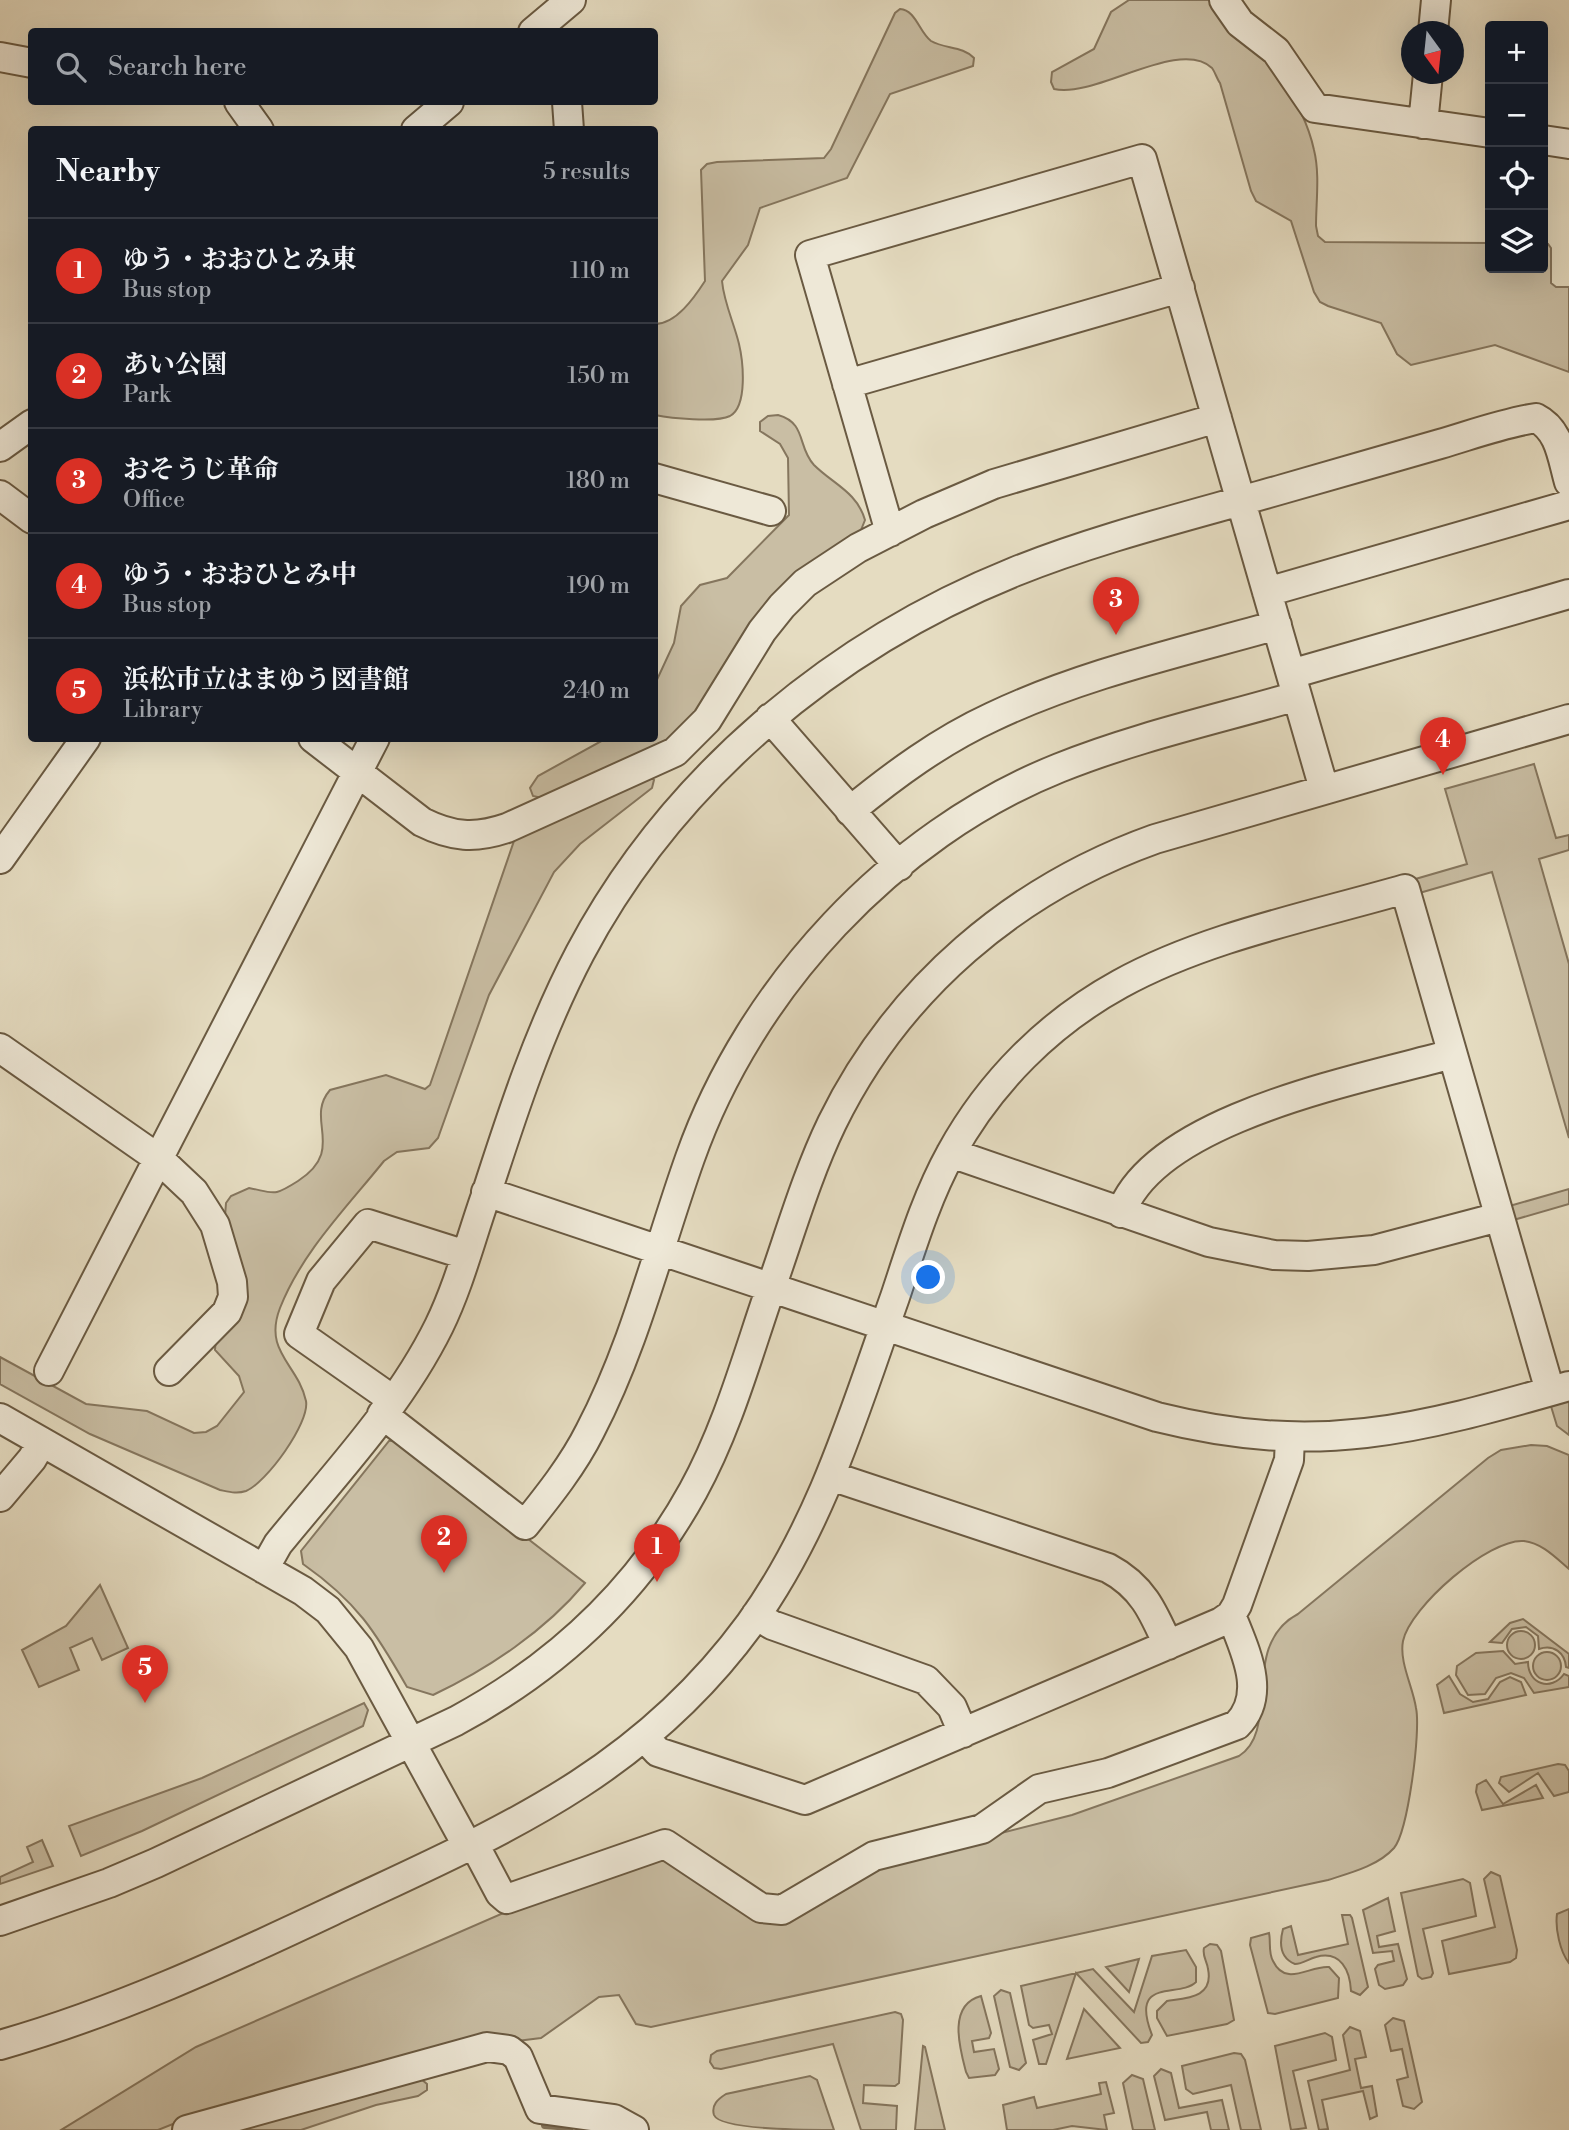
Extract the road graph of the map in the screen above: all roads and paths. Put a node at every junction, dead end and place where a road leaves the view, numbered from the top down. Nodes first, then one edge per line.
1 (571, 0) edge
2 (1224, 0) edge
3 (1436, 0) edge
4 (1434, 21) edge
5 (538, 28) edge
6 (0, 57) edge
7 (28, 61) edge
8 (1427, 84) edge
9 (241, 105) edge
10 (445, 105) edge
11 (567, 105) edge
12 (1423, 124) junction
13 (256, 126) edge
14 (421, 126) edge
15 (569, 126) edge
16 (1485, 132) edge
17 (1548, 141) edge
18 (1569, 144) edge
19 (1180, 288) junction
20 (847, 384) junction
21 (1217, 418) junction
22 (28, 427) edge
23 (0, 447) edge
24 (658, 479) edge
25 (1569, 482) edge
26 (0, 495) edge
27 (1241, 501) junction
28 (1569, 505) edge
29 (771, 511) dead end
30 (28, 516) edge
31 (890, 532) junction
32 (1267, 592) junction
33 (1569, 594) edge
34 (1277, 625) junction
35 (1294, 685) junction
36 (770, 719) junction
37 (1569, 719) edge
38 (83, 742) edge
39 (318, 742) edge
40 (373, 742) edge
41 (358, 773) junction
42 (1324, 789) junction
43 (850, 811) junction
44 (0, 859) edge
45 (899, 866) junction
46 (0, 1048) edge
47 (1452, 1054) junction
48 (951, 1153) junction
49 (159, 1159) junction
50 (486, 1192) junction
51 (1121, 1213) junction
52 (1499, 1217) junction
53 (659, 1250) junction
54 (466, 1255) junction
55 (771, 1288) junction
56 (885, 1326) junction
57 (49, 1371) dead end
58 (169, 1371) dead end
59 (1559, 1388) edge
60 (387, 1407) junction
61 (0, 1418) edge
62 (1290, 1438) junction
63 (42, 1442) junction
64 (831, 1476) junction
65 (0, 1497) edge
66 (264, 1569) junction
67 (756, 1615) junction
68 (1231, 1615) junction
69 (1168, 1645) junction
70 (963, 1733) junction
71 (644, 1737) junction
72 (412, 1742) junction
73 (471, 1845) junction
74 (0, 1921) edge
75 (0, 2045) edge
76 (187, 2130) edge
77 (634, 2130) edge

1 - 5 street
2 - 12 street
3 - 4 street
6 - 7 street
8 - 12 street
9 - 13 street
10 - 14 street
11 - 15 street
12 - 16 street
17 - 18 street
19 - 20 street
19 - 20 street
19 - 21 street
20 - 31 street
21 - 27 street
21 - 31 street
22 - 23 street
24 - 29 street
25 - 27 street
26 - 30 street
27 - 32 street
27 - 36 street
28 - 32 street
31 - 41 street
32 - 34 street
33 - 35 street
34 - 35 street
34 - 43 street
35 - 42 street
35 - 45 street
36 - 43 street
36 - 50 street
37 - 42 street
38 - 44 street
39 - 41 street
40 - 41 street
41 - 49 street
42 - 55 street
43 - 45 street
45 - 53 street
46 - 49 street
47 - 48 street
47 - 51 street
47 - 52 street
48 - 51 street
48 - 56 street
49 - 57 street
49 - 58 street
50 - 53 street
50 - 54 street
51 - 52 street
52 - 59 street
53 - 55 street
53 - 60 street
54 - 60 street
54 - 60 street
55 - 56 street
55 - 72 street
56 - 62 street
56 - 64 street
59 - 62 street
60 - 66 street
61 - 63 street
62 - 68 street
63 - 65 street
63 - 66 street
64 - 67 street
64 - 69 street
66 - 72 street
67 - 70 street
67 - 71 street
68 - 69 street
68 - 73 street
69 - 70 street
70 - 71 street
71 - 73 street
72 - 73 street
72 - 74 street
73 - 75 street
76 - 77 street

